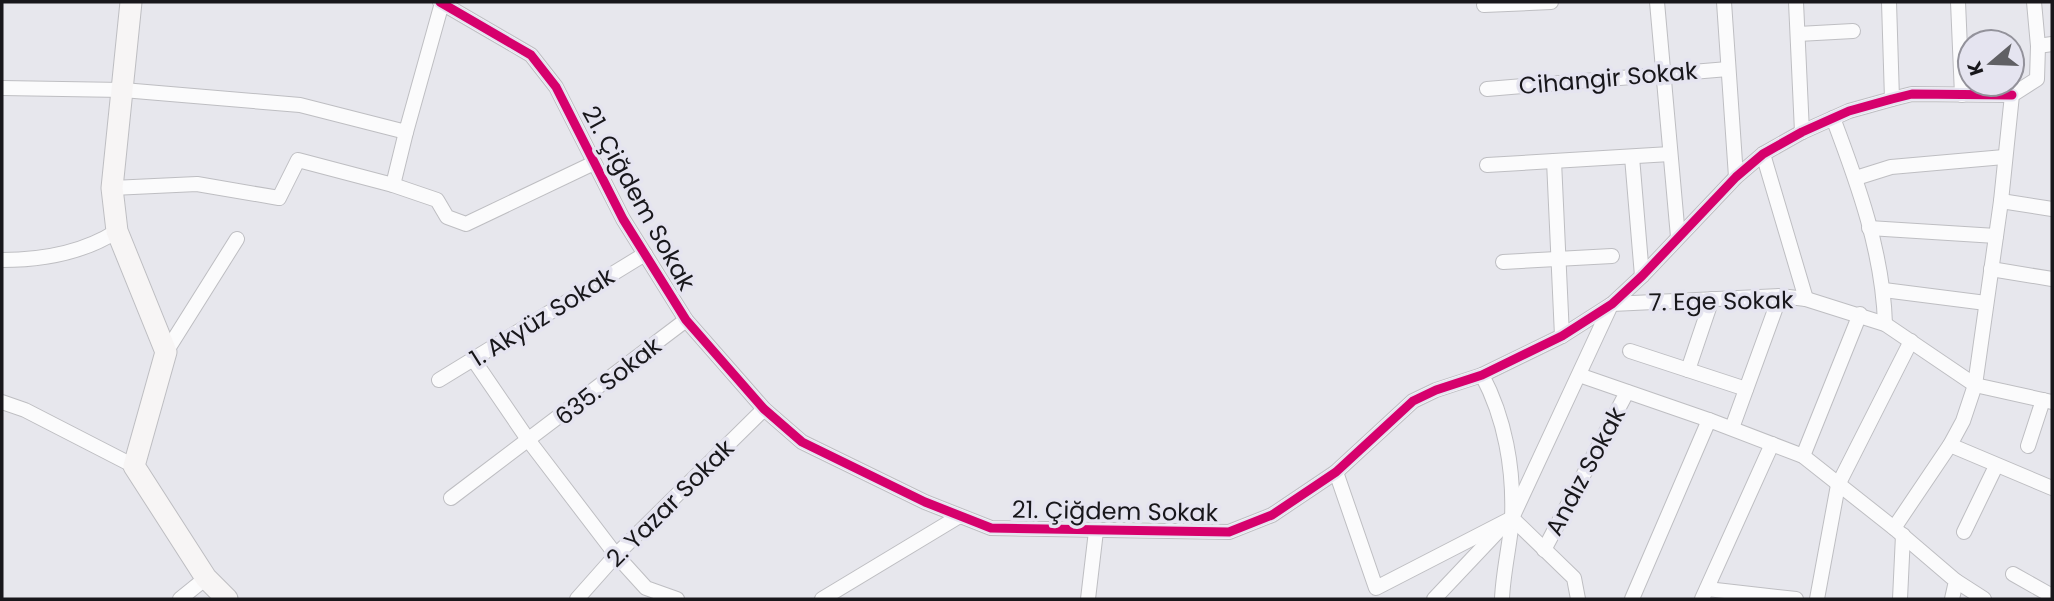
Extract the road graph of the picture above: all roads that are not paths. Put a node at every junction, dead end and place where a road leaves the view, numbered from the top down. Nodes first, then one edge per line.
1 (131, 2) edge
2 (1551, 2) edge
3 (1657, 2) edge
4 (1724, 2) edge
5 (1796, 2) edge
6 (1889, 2) edge
7 (1958, 2) edge
8 (2034, 2) edge
9 (441, 3) edge
10 (1484, 5) dead end
11 (1959, 28) edge
12 (1853, 31) dead end
13 (1798, 34) junction
14 (2045, 45) edge
15 (1728, 69) junction
16 (1662, 73) junction
17 (2026, 86) edge
18 (2, 88) edge
19 (1487, 89) dead end
20 (123, 90) junction
21 (1956, 95) edge
22 (2012, 98) edge
23 (1892, 99) junction
24 (1833, 118) junction
25 (406, 132) junction
26 (1802, 132) junction
27 (1670, 154) junction
28 (1763, 154) junction
29 (1632, 157) junction
30 (2004, 157) junction
31 (1554, 161) junction
32 (594, 163) junction
33 (1487, 165) dead end
34 (1736, 177) junction
35 (1856, 178) junction
36 (393, 184) junction
37 (112, 188) junction
38 (2001, 201) junction
39 (2052, 209) edge
40 (1869, 228) junction
41 (117, 231) junction
42 (1996, 236) junction
43 (1678, 237) junction
44 (237, 239) dead end
45 (645, 254) junction
46 (1612, 256) dead end
47 (1559, 259) junction
48 (2, 260) edge
49 (1503, 262) dead end
50 (1991, 269) junction
51 (1642, 276) junction
52 (2052, 279) edge
53 (1884, 290) junction
54 (1780, 296) junction
55 (1712, 299) junction
56 (1806, 299) junction
57 (1986, 303) junction
58 (1612, 304) junction
59 (1860, 314) junction
60 (686, 320) junction
61 (1885, 324) junction
62 (1562, 336) junction
63 (1911, 341) junction
64 (1630, 351) dead end
65 (166, 352) junction
66 (473, 359) junction
67 (1689, 370) junction
68 (1482, 375) junction
69 (1578, 375) junction
70 (439, 380) dead end
71 (1975, 385) junction
72 (1746, 389) junction
73 (1627, 392) junction
74 (2047, 401) edge
75 (2, 402) edge
76 (764, 409) junction
77 (1709, 420) junction
78 (1732, 428) junction
79 (529, 441) junction
80 (1772, 444) junction
81 (1950, 446) junction
82 (2028, 446) dead end
83 (1802, 456) junction
84 (134, 466) junction
85 (1996, 466) junction
86 (1336, 472) junction
87 (1838, 485) junction
88 (2052, 488) edge
89 (451, 498) dead end
90 (958, 517) junction
91 (1512, 518) junction
92 (1096, 531) junction
93 (1898, 531) junction
94 (1964, 532) dead end
95 (1544, 550) junction
96 (616, 555) junction
97 (2013, 574) dead end
98 (206, 578) junction
99 (1956, 581) junction
100 (1704, 594) edge
101 (2052, 596) edge
102 (1773, 598) edge
103 (180, 599) edge
104 (227, 599) edge
105 (577, 599) edge
106 (677, 599) edge
107 (822, 599) edge
108 (1088, 599) edge
109 (1434, 599) edge
110 (1502, 599) edge
111 (1578, 599) edge
112 (1632, 599) edge
113 (1796, 599) edge
114 (1817, 599) edge
115 (1900, 599) edge
116 (1952, 599) edge
117 (1984, 599) edge

1 - 20 street
2 - 10 street
3 - 16 street
4 - 15 street
5 - 13 street
6 - 23 street
7 - 11 street
8 - 14 street
9 - 25 street
9 - 32 street, 21. Çiğdem Sokak
12 - 13 street
13 - 26 street
14 - 17 street
15 - 16 street, Cihangir Sokak
15 - 34 street
16 - 19 street, Cihangir Sokak
16 - 27 street
18 - 20 street
20 - 25 street
20 - 37 street
21 - 23 street, 21. Çiğdem Sokak
22 - 30 street
23 - 24 street, 21. Çiğdem Sokak
24 - 26 street, 21. Çiğdem Sokak
24 - 35 street
25 - 36 street
26 - 28 street, 21. Çiğdem Sokak
27 - 29 street
27 - 43 street
28 - 34 street, 21. Çiğdem Sokak
28 - 56 street
29 - 31 street
29 - 51 street
30 - 35 street
30 - 38 street
31 - 33 street
31 - 47 street
32 - 36 street
32 - 45 street, 21. Çiğdem Sokak
34 - 43 street, 21. Çiğdem Sokak
35 - 40 street
36 - 37 street
37 - 41 street
38 - 39 street
38 - 42 street
40 - 42 street
40 - 53 street
41 - 48 street
41 - 65 street
42 - 50 street
43 - 51 street, 21. Çiğdem Sokak
44 - 65 street
45 - 60 street, 21. Çiğdem Sokak
45 - 66 street, 1. Akyüz Sokak
46 - 47 street
47 - 49 street
47 - 62 street
50 - 52 street
50 - 57 street
51 - 58 street, 21. Çiğdem Sokak
53 - 57 street
53 - 61 street
54 - 55 street, 7. Ege Sokak
54 - 56 street, 7. Ege Sokak
54 - 72 street
55 - 58 street, 7. Ege Sokak
55 - 67 street
56 - 59 street, 7. Ege Sokak
57 - 71 street
58 - 62 street, 21. Çiğdem Sokak
58 - 69 street
59 - 61 street, 7. Ege Sokak
59 - 83 street
60 - 76 street, 21. Çiğdem Sokak
60 - 79 street, 635. Sokak
61 - 63 street, 7. Ege Sokak
62 - 68 street, 21. Çiğdem Sokak
63 - 71 street, 7. Ege Sokak
63 - 87 street
64 - 67 street
65 - 84 street
66 - 70 street, 1. Akyüz Sokak
66 - 79 street, 635. Sokak
67 - 72 street
68 - 86 street, 21. Çiğdem Sokak
68 - 91 street
69 - 73 street, Andız Sokak
69 - 91 street
71 - 74 street
71 - 81 street
72 - 78 street
73 - 77 street, Andız Sokak
73 - 95 street, Andız Sokak
74 - 82 street
75 - 84 street
76 - 90 street, 21. Çiğdem Sokak
76 - 96 street, 2. Yazar Sokak
77 - 78 street, Andız Sokak
77 - 112 street
78 - 80 street, Andız Sokak
79 - 89 street, 635. Sokak
79 - 96 street
80 - 83 street, Andız Sokak
80 - 100 street
81 - 85 street
81 - 93 street
83 - 87 street, Andız Sokak
84 - 98 street
85 - 88 street
85 - 94 street
86 - 91 street
86 - 92 street, 21. Çiğdem Sokak
87 - 93 street, Andız Sokak
87 - 114 street
90 - 92 street, 21. Çiğdem Sokak
90 - 107 street
91 - 95 street
91 - 109 street
91 - 110 street
92 - 108 street
93 - 99 street, Andız Sokak
93 - 115 street
95 - 111 street
96 - 105 street, 2. Yazar Sokak
96 - 106 street
97 - 101 street
98 - 103 street
98 - 104 street
99 - 116 street
99 - 117 street, Andız Sokak
100 - 102 street
102 - 113 street

